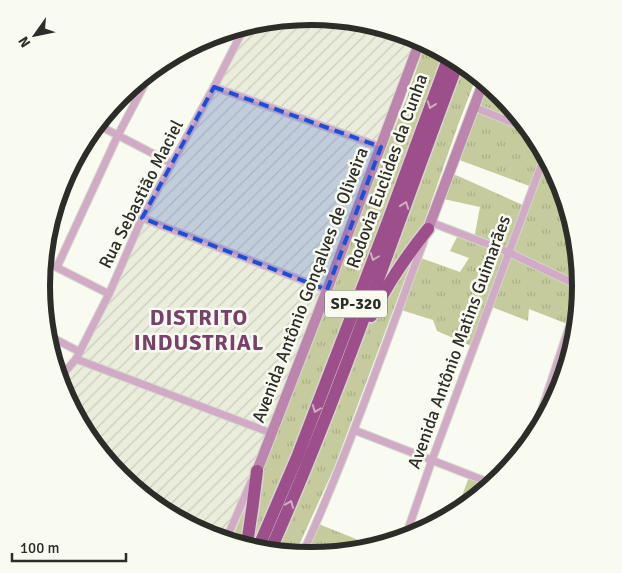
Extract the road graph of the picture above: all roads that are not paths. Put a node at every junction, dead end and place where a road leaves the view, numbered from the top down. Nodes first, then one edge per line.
1 (241, 35) edge
2 (417, 48) edge
3 (447, 63) edge
4 (456, 69) edge
5 (144, 86) edge
6 (214, 87) junction
7 (481, 88) edge
8 (474, 107) junction
9 (516, 124) edge
10 (103, 128) edge
11 (118, 135) junction
12 (381, 147) junction
13 (171, 163) junction
14 (542, 164) edge
15 (142, 218) junction
16 (429, 226) junction
17 (508, 252) junction
18 (51, 264) edge
19 (57, 267) junction
20 (572, 283) edge
21 (327, 290) junction
22 (109, 294) junction
23 (569, 328) edge
24 (55, 340) edge
25 (355, 341) junction
26 (78, 356) junction
27 (65, 372) dead end
28 (542, 408) edge
29 (354, 430) junction
30 (271, 433) junction
31 (432, 460) junction
32 (257, 471) junction
33 (485, 481) edge
34 (408, 529) edge
35 (228, 534) edge
36 (248, 540) edge
37 (260, 543) edge
38 (272, 545) edge
39 (306, 548) edge

1 - 6 street, Rua Sebastião Maciel
2 - 12 main road, Avenida Antônio Gonçalves de Oliveira
3 -> 37 highway, Rodovia Euclides da Cunha / SP-320
25 -> 4 highway, Rodovia Euclides da Cunha / SP-320
5 - 11 street
6 - 12 street
6 - 13 street, Rua Sebastião Maciel
7 - 8 main road
8 - 9 street
8 - 16 main road
10 - 11 street
11 - 13 street
11 - 19 street
12 - 21 main road, Avenida Antônio Gonçalves de Oliveira
13 - 15 street, Rua Sebastião Maciel
14 - 17 street, Avenida Antônio Matins Guimarães
15 - 21 street
15 - 22 street, Rua Sebastião Maciel
16 - 17 street
16 - 25 highway
16 - 29 street
17 - 20 street
17 - 31 street, Avenida Antônio Matins Guimarães
18 - 19 street
19 - 22 street
21 - 30 main road, Avenida Antônio Gonçalves de Oliveira
22 - 26 street, Rua Sebastião Maciel
23 - 28 street
24 - 26 street
38 -> 25 highway, Rodovia Euclides da Cunha / SP-320
26 - 27 street, Rua Sebastião Maciel
26 - 30 street
29 - 31 street
29 - 39 street
30 - 32 main road, Avenida Antônio Gonçalves de Oliveira
31 - 33 street
31 - 34 street, Avenida Antônio Matins Guimarães
32 - 35 street, Avenida Antônio Gonçalves de Oliveira
32 - 36 highway

